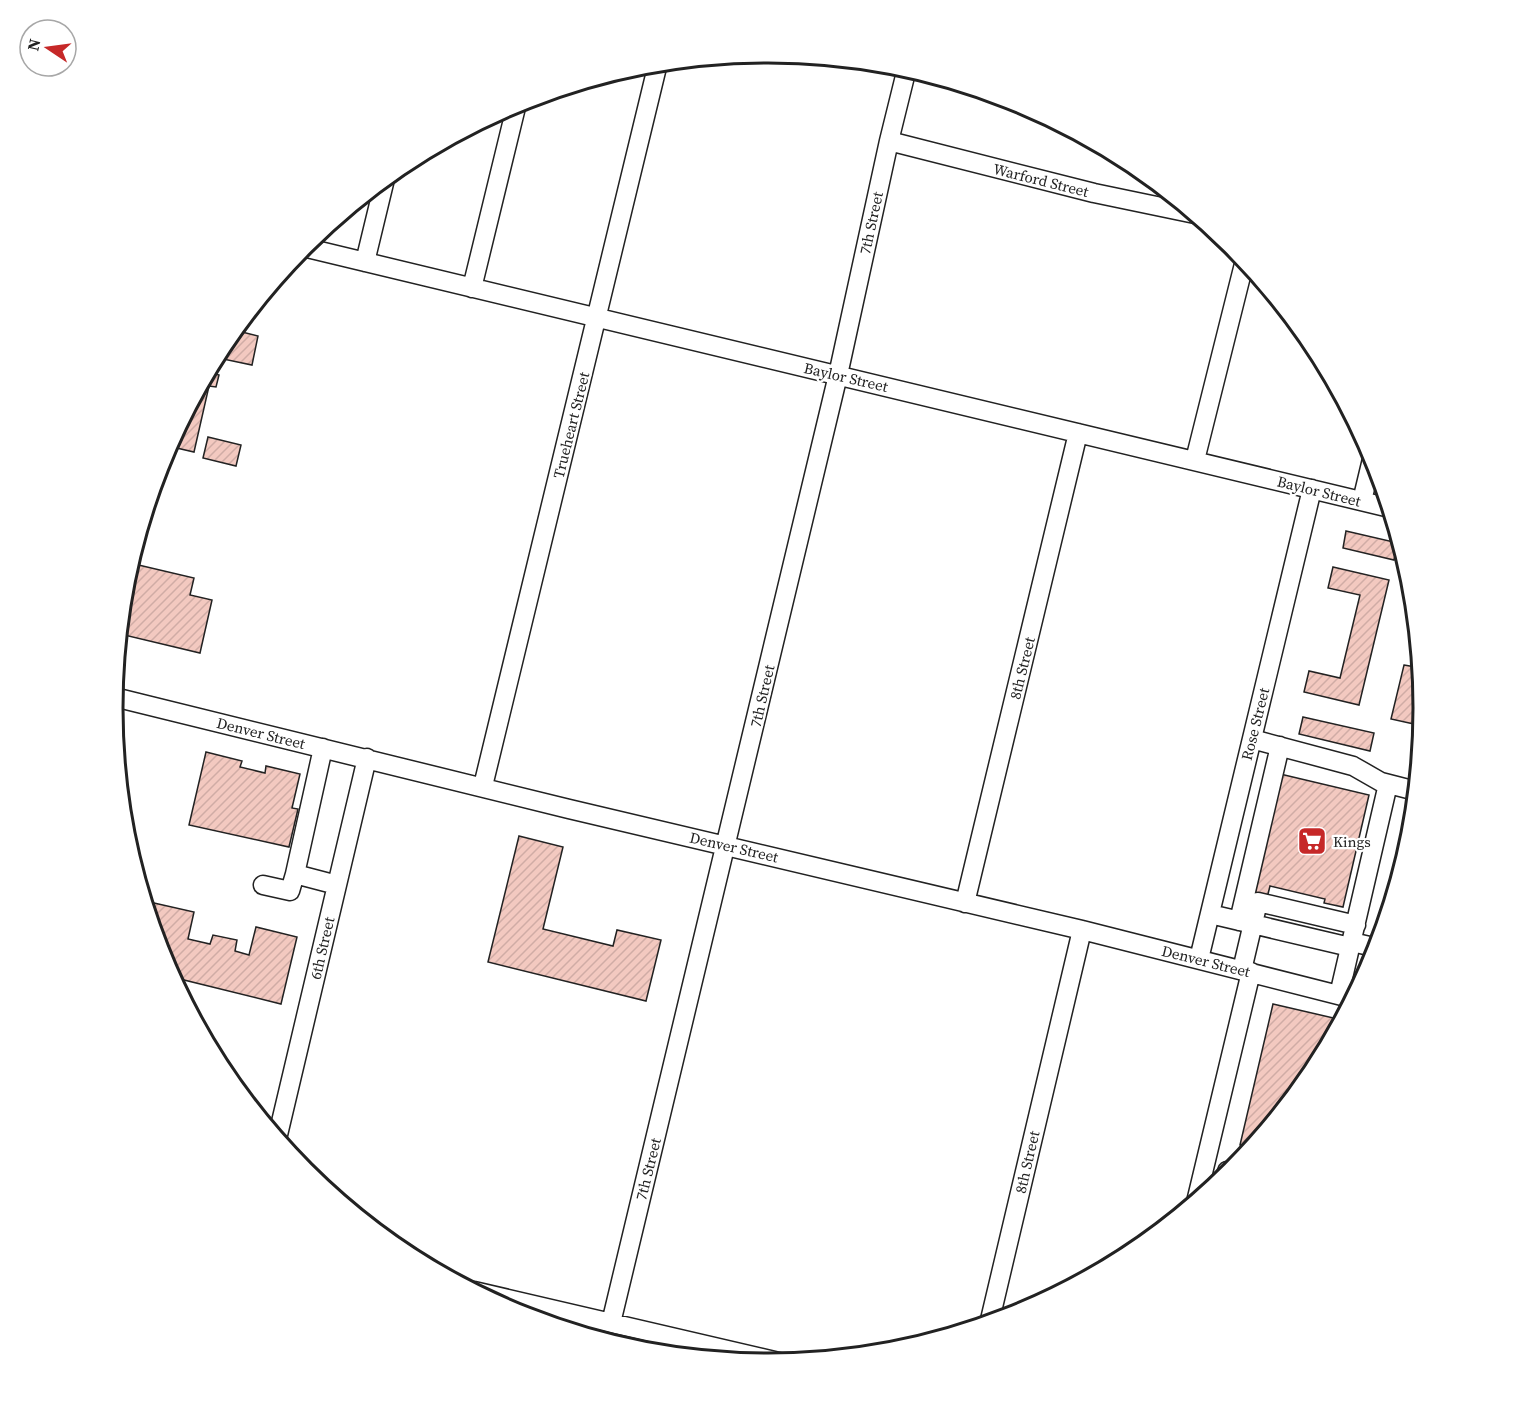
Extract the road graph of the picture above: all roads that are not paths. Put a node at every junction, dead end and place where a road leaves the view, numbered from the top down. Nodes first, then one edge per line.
1 (656, 73) edge
2 (905, 78) edge
3 (514, 115) edge
4 (889, 141) junction
5 (382, 192) edge
6 (1179, 211) edge
7 (314, 250) edge
8 (365, 262) junction
9 (1242, 271) edge
10 (472, 288) junction
11 (597, 318) junction
12 (838, 375) junction
13 (1078, 433) junction
14 (1195, 460) junction
15 (1369, 472) edge
16 (1312, 489) junction
17 (1362, 501) junction
18 (1381, 506) edge
19 (123, 699) edge
20 (1252, 739) junction
21 (1280, 746) junction
22 (323, 748) junction
23 (367, 758) junction
24 (1388, 784) junction
25 (483, 786) junction
26 (1408, 789) edge
27 (727, 844) junction
28 (295, 874) junction
29 (263, 885) dead end
30 (337, 885) junction
31 (965, 903) junction
32 (1210, 914) junction
33 (1246, 922) junction
34 (1082, 930) junction
35 (1353, 938) junction
36 (1369, 945) edge
37 (1198, 959) junction
38 (1247, 971) junction
39 (1346, 996) edge
40 (1346, 997) edge
41 (279, 1129) edge
42 (1199, 1189) edge
43 (508, 1299) edge
44 (991, 1314) edge
45 (611, 1323) junction
46 (742, 1353) edge

1 - 11 street, Trueheart Street
2 - 4 street, 7th Street
3 - 10 street
4 - 6 street, Warford Street
4 - 12 street, 7th Street
5 - 8 street
7 - 8 street, Baylor Street
8 - 10 street, Baylor Street
9 - 14 street
10 - 11 street, Baylor Street
11 - 12 street, Baylor Street
11 - 25 street, Trueheart Street
12 - 13 street, Baylor Street
12 - 27 street, 7th Street
13 - 14 street, Baylor Street
13 - 31 street, 8th Street
14 - 16 street, Baylor Street
15 - 17 street
16 - 17 street, Baylor Street
16 - 20 street, Rose Street
17 - 18 street, Baylor Street
19 - 22 street, Denver Street
20 - 21 street
20 - 32 street, Rose Street
21 - 24 street
21 - 33 street
22 - 23 street, Denver Street
22 - 28 street
23 - 25 street, Denver Street
23 - 30 street, 6th Street
24 - 26 street
24 - 35 street
25 - 27 street, Denver Street
27 - 31 street, Denver Street
27 - 45 street, 7th Street
28 - 29 street
28 - 30 street
30 - 41 street, 6th Street
31 - 34 street, Denver Street
32 - 33 street
32 - 37 street, Rose Street
33 - 35 street
33 - 38 street
34 - 37 street, Denver Street
34 - 44 street, 8th Street
35 - 36 street
35 - 39 street
37 - 38 street, Denver Street
38 - 40 street, Denver Street
38 - 42 street
43 - 45 street
45 - 46 street

